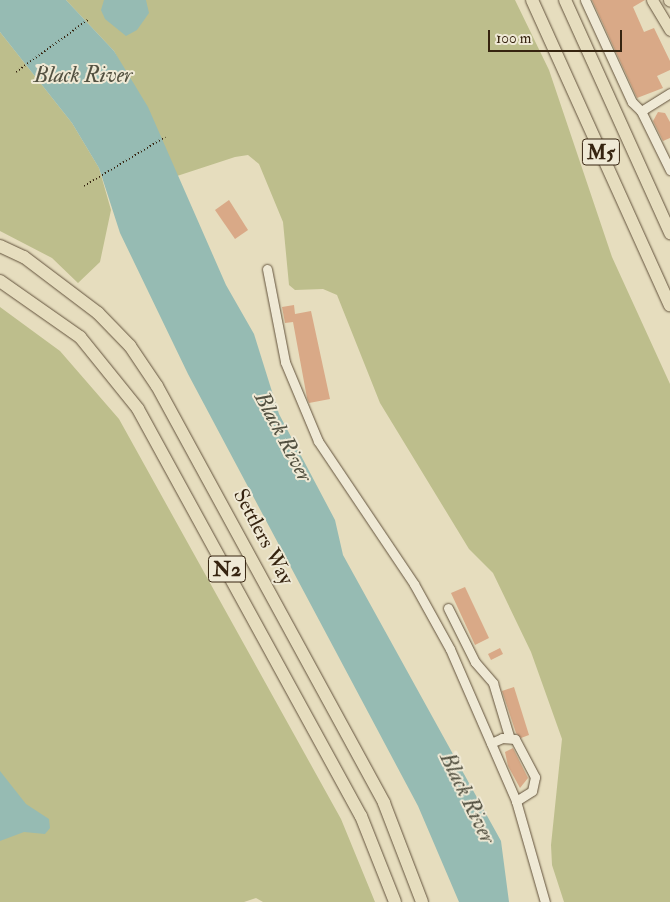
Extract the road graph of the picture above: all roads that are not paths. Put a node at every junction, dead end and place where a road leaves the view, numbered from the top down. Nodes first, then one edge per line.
1 (532, 0) edge
2 (565, 0) edge
3 (584, 0) edge
4 (652, 0) edge
5 (670, 30) edge
6 (670, 94) edge
7 (641, 111) junction
8 (670, 170) edge
9 (670, 233) edge
10 (0, 246) edge
11 (267, 269) dead end
12 (0, 281) edge
13 (670, 305) edge
14 (448, 608) dead end
15 (509, 736) junction
16 (492, 743) junction
17 (516, 801) junction
18 (395, 902) edge
19 (422, 902) edge
20 (545, 902) edge

1 - 13 highway, M5
2 - 9 highway, M5
3 - 7 lane
4 - 5 main road
6 - 7 lane
7 - 8 lane
10 - 19 highway, Settlers Way / N2
11 - 16 lane
12 - 18 highway, N2
14 - 15 lane
15 - 16 lane
15 - 17 lane
16 - 17 lane
17 - 20 lane

